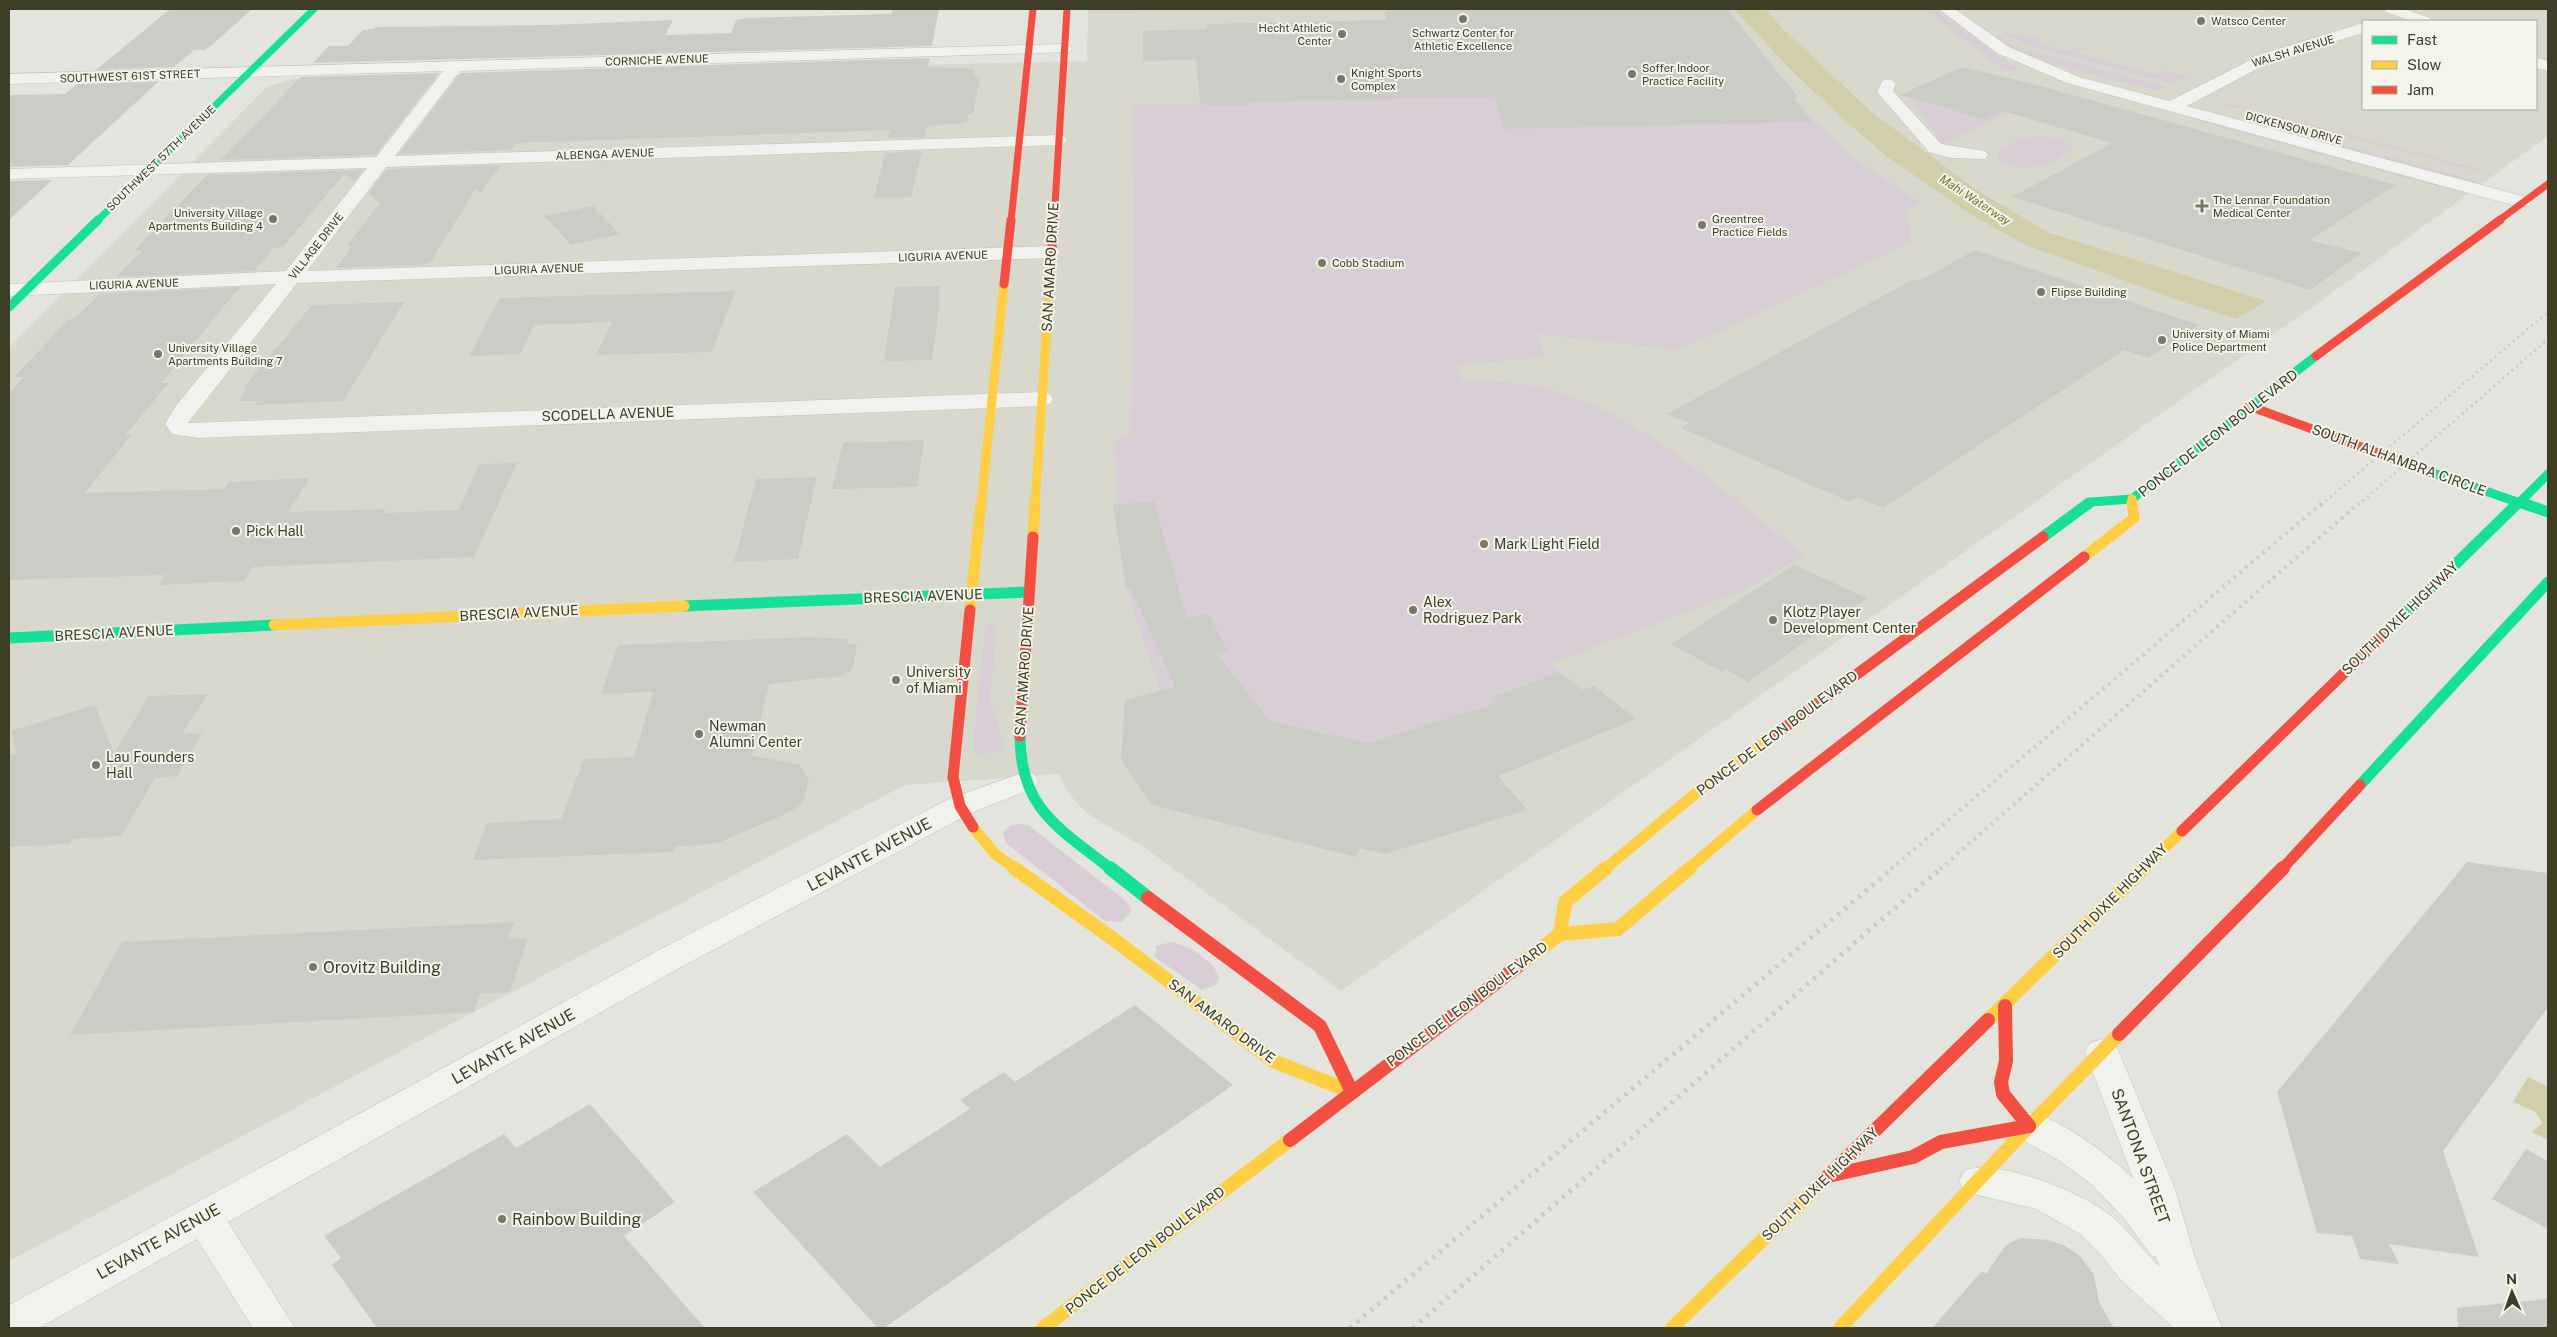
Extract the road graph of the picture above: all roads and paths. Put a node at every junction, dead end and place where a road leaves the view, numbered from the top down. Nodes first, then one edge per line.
1 (314, 9) edge
2 (1033, 9) edge
3 (1067, 9) edge
4 (1946, 9) edge
5 (2388, 12) edge
6 (2421, 20) edge
7 (2362, 28) edge
8 (2334, 38) junction
9 (2362, 42) edge
10 (1064, 49) junction
11 (1027, 50) junction
12 (456, 65) junction
13 (250, 72) junction
14 (9, 79) edge
15 (1888, 84) dead end
16 (2179, 103) junction
17 (1058, 140) junction
18 (1020, 142) junction
19 (1980, 155) dead end
20 (382, 161) junction
21 (151, 168) junction
22 (9, 174) edge
23 (2536, 193) edge
24 (1050, 252) junction
25 (1008, 254) junction
26 (292, 277) junction
27 (18, 290) edge
28 (9, 307) edge
29 (1042, 399) junction
30 (992, 401) junction
31 (2249, 406) junction
32 (176, 426) joint
33 (2548, 474) edge
34 (2132, 499) junction
35 (2520, 502) junction
36 (2548, 512) edge
37 (2548, 582) edge
38 (1029, 592) junction
39 (971, 594) junction
40 (9, 638) edge
41 (1024, 781) junction
42 (960, 806) junction
43 (1560, 934) junction
44 (2005, 1006) junction
45 (2102, 1052) junction
46 (1352, 1092) junction
47 (2028, 1126) junction
48 (1828, 1176) junction
49 (1978, 1180) junction
50 (202, 1216) junction
51 (2177, 1261) junction
52 (9, 1325) edge
53 (275, 1328) edge
54 (1043, 1328) edge
55 (1672, 1328) edge
56 (1840, 1328) edge
57 (2202, 1328) edge

1 - 13 main road, SOUTHWEST 57TH AVENUE
2 - 11 main road, SAN AMARO DRIVE
3 - 10 main road, SAN AMARO DRIVE
4 - 16 street, DICKENSON DRIVE
5 - 6 street
7 - 8 street, WALSH AVENUE
8 - 9 street
8 - 16 street, WALSH AVENUE
10 - 11 street, CORNICHE AVENUE
10 - 17 main road, SAN AMARO DRIVE
11 - 12 street, CORNICHE AVENUE
11 - 18 main road, SAN AMARO DRIVE
12 - 13 street, CORNICHE AVENUE
12 - 20 street, VILLAGE DRIVE
13 - 14 street, SOUTHWEST 61ST STREET
13 - 21 main road, SOUTHWEST 57TH AVENUE
15 - 19 street
16 - 23 street, DICKENSON DRIVE
17 - 18 street, ALBENGA AVENUE
17 - 24 main road, SAN AMARO DRIVE
18 - 20 street, ALBENGA AVENUE
18 - 25 main road, SAN AMARO DRIVE
20 - 21 street, ALBENGA AVENUE
20 - 26 street, VILLAGE DRIVE
21 - 22 street, ALBENGA AVENUE
21 - 27 main road, SOUTHWEST 57TH AVENUE
23 - 31 main road, PONCE DE LEON BOULEVARD
24 - 25 street, LIGURIA AVENUE
24 - 29 main road, SAN AMARO DRIVE
25 - 26 street, LIGURIA AVENUE
25 - 30 main road, SAN AMARO DRIVE
26 - 27 street, LIGURIA AVENUE
26 - 32 street, VILLAGE DRIVE
27 - 28 main road, SOUTHWEST 57TH AVENUE
29 - 30 street, SCODELLA AVENUE
29 - 38 main road, SAN AMARO DRIVE
30 - 32 street, SCODELLA AVENUE
30 - 39 main road, SAN AMARO DRIVE
31 - 34 main road, PONCE DE LEON BOULEVARD
31 - 35 main road, SOUTH ALHAMBRA CIRCLE
33 - 35 main road, SOUTH DIXIE HIGHWAY
34 - 43 main road, PONCE DE LEON BOULEVARD
34 - 43 main road
35 - 36 main road, SOUTH ALHAMBRA CIRCLE
35 - 44 main road, SOUTH DIXIE HIGHWAY
37 - 45 main road
38 - 39 main road, BRESCIA AVENUE
38 - 41 main road, SAN AMARO DRIVE
39 - 40 main road, BRESCIA AVENUE
39 - 42 main road, SAN AMARO DRIVE
41 - 42 street, LEVANTE AVENUE
41 - 46 main road, SAN AMARO DRIVE
42 - 46 main road, SAN AMARO DRIVE
42 - 50 street, LEVANTE AVENUE
43 - 46 main road, PONCE DE LEON BOULEVARD
44 - 47 main road
44 - 48 main road, SOUTH DIXIE HIGHWAY
45 - 47 main road
45 - 51 street, SANTONA STREET
46 - 54 main road, PONCE DE LEON BOULEVARD
47 - 48 main road
47 - 49 main road
47 - 51 street, SANTONA STREET
48 - 55 main road, SOUTH DIXIE HIGHWAY
49 - 56 main road
49 - 57 street, SANTONA STREET
50 - 52 street, LEVANTE AVENUE
50 - 53 street
51 - 57 street, SANTONA STREET

